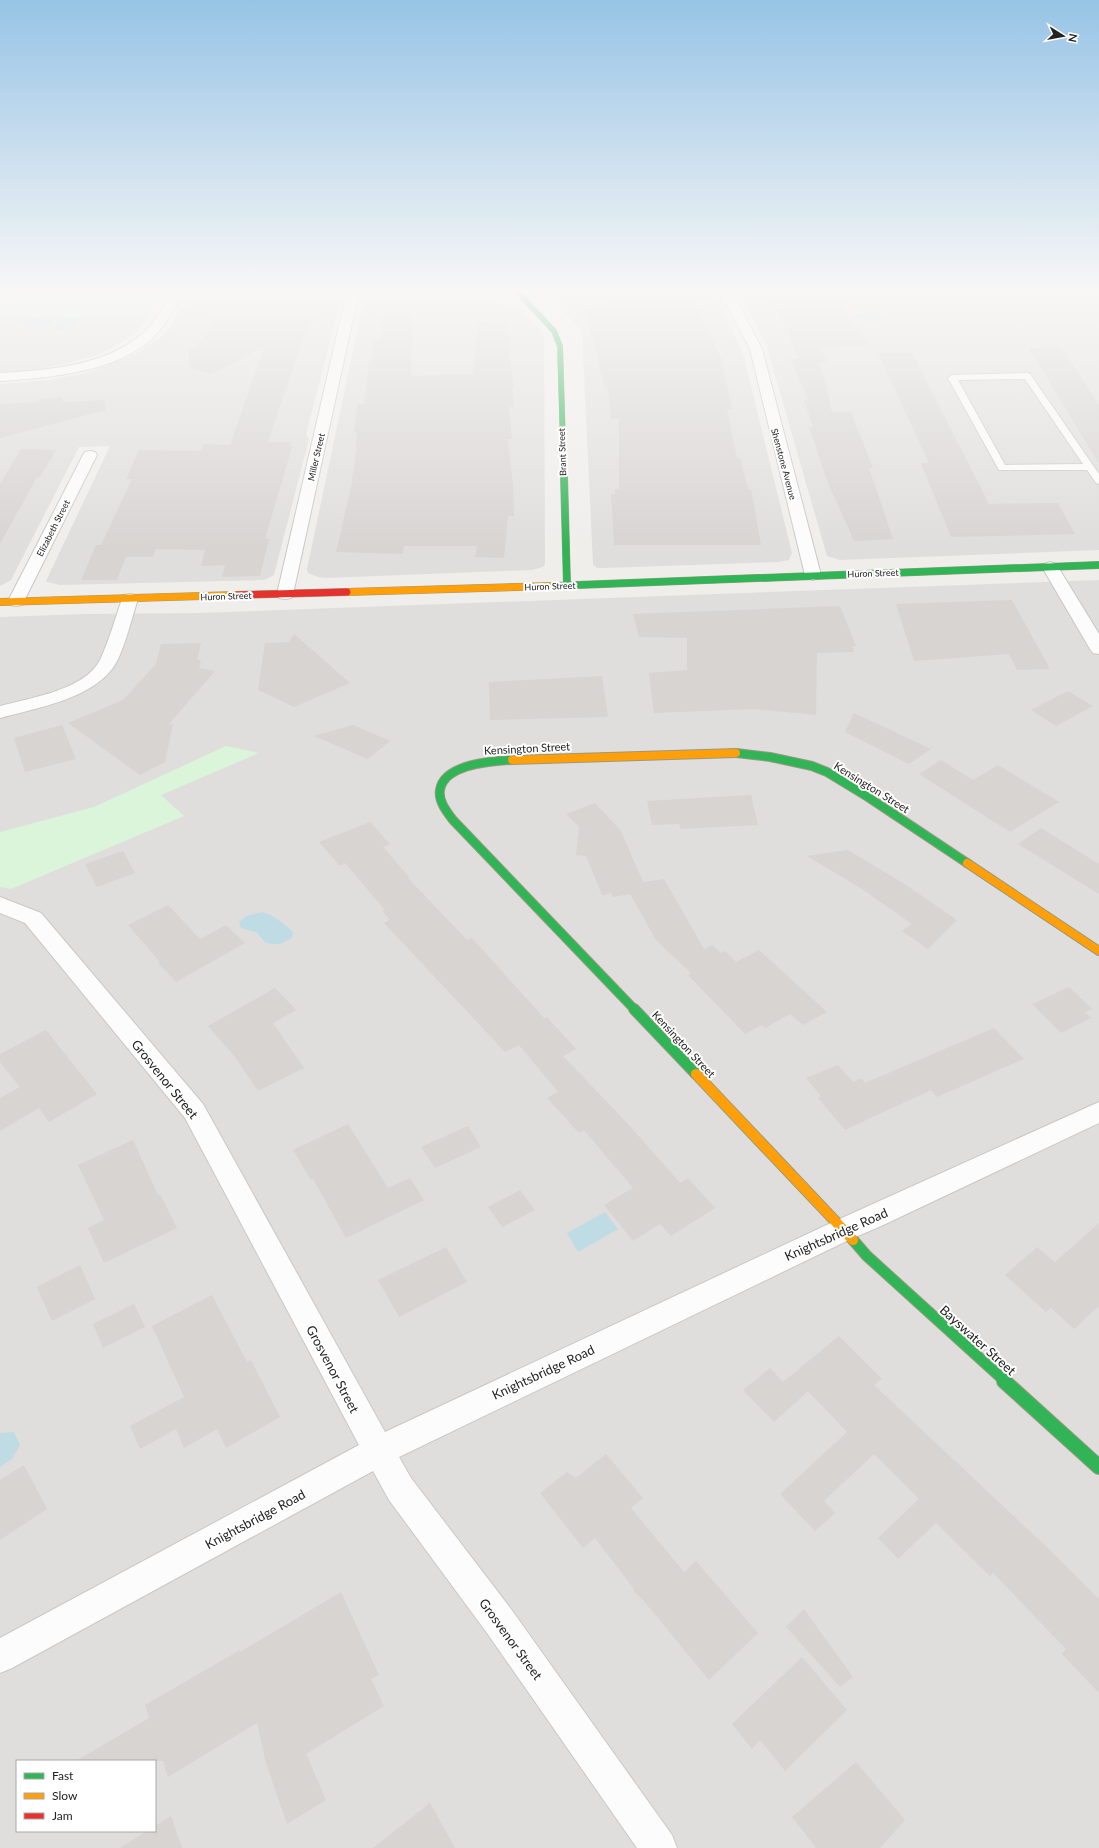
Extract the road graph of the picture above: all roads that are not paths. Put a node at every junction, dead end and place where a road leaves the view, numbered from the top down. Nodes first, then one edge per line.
1 (32, 374) edge
2 (334, 374) edge
3 (560, 374) edge
4 (762, 374) edge
5 (0, 377) edge
6 (90, 455) dead end
7 (1089, 467) junction
8 (1099, 481) edge
9 (1099, 565) edge
10 (1050, 567) junction
11 (814, 576) junction
12 (567, 585) junction
13 (285, 594) junction
14 (130, 599) junction
15 (16, 601) junction
16 (0, 602) edge
17 (1099, 649) edge
18 (0, 712) edge
19 (0, 906) edge
20 (1099, 951) edge
21 (1099, 1112) edge
22 (842, 1230) junction
23 (378, 1451) junction
24 (1099, 1467) edge
25 (0, 1656) edge
26 (659, 1848) edge

1 - 5 street
2 - 13 street, Miller Street
3 - 12 street, Brant Street
4 - 11 street, Shenstone Avenue
6 - 15 street, Elizabeth Street
7 - 7 lane
7 - 8 lane
9 - 10 street, Huron Street
10 - 11 street, Huron Street
10 - 17 street
11 - 12 street, Huron Street
12 - 13 street, Huron Street
13 - 14 street, Huron Street
14 - 15 street, Huron Street
14 - 18 street
15 - 16 street, Huron Street
19 - 23 street, Grosvenor Street
20 - 22 street, Kensington Street
21 - 22 street, Knightsbridge Road
22 - 23 street, Knightsbridge Road
22 - 24 street, Bayswater Street
23 - 25 street, Knightsbridge Road
23 - 26 street, Grosvenor Street

